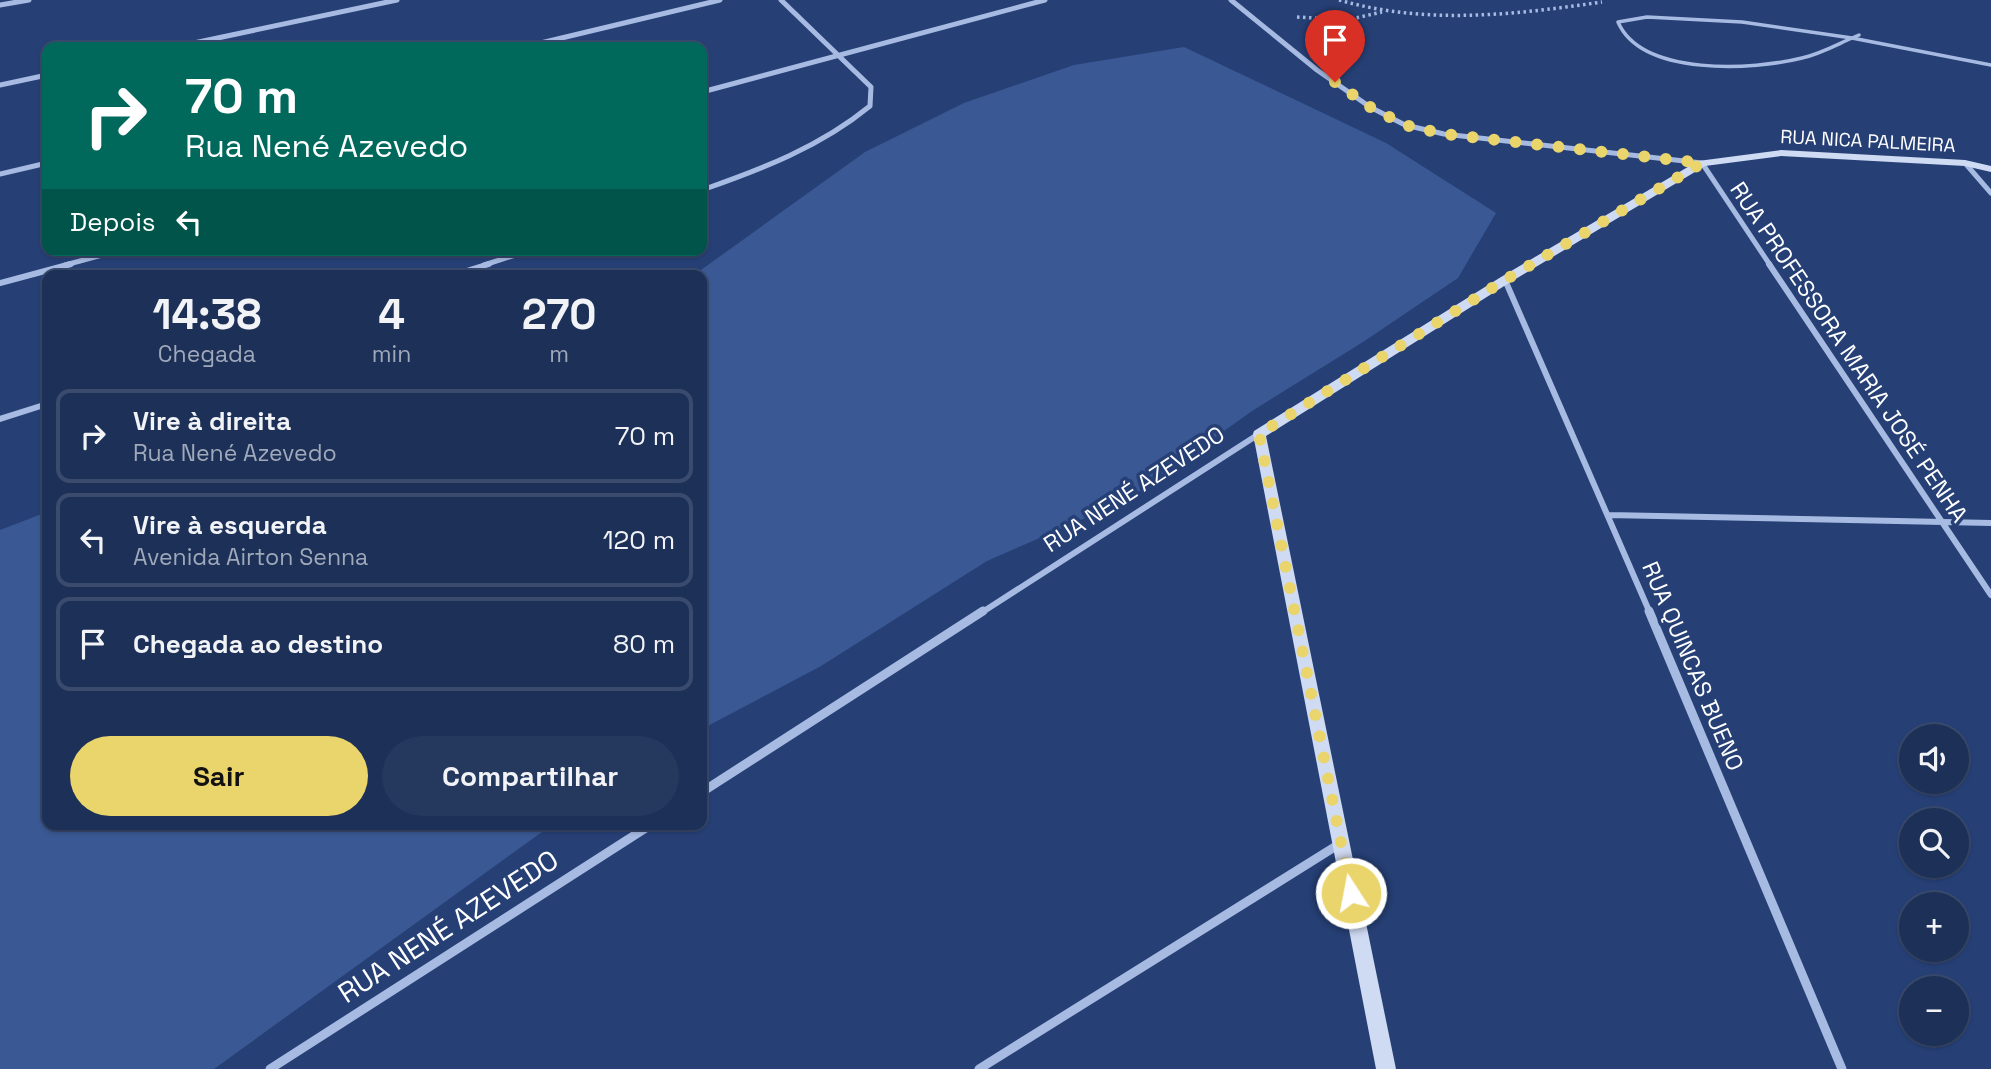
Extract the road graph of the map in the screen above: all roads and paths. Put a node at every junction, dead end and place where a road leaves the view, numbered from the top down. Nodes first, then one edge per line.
1 (29, 0) edge
2 (397, 0) edge
3 (720, 0) edge
4 (781, 0) edge
5 (1045, 0) edge
6 (1231, 0) edge
7 (1339, 0) edge
8 (1606, 2) edge
9 (0, 5) edge
10 (1383, 12) junction
11 (1248, 13) junction
12 (1695, 13) dead end
13 (1719, 14) dead end
14 (1859, 35) junction
15 (199, 42) edge
16 (545, 42) edge
17 (839, 54) junction
18 (1991, 65) edge
19 (42, 76) edge
20 (0, 85) edge
21 (707, 91) edge
22 (1702, 163) junction
23 (1965, 163) junction
24 (42, 164) edge
25 (1991, 169) edge
26 (0, 174) edge
27 (707, 188) edge
28 (1991, 193) edge
29 (99, 256) edge
30 (513, 256) edge
31 (48, 270) edge
32 (469, 270) edge
33 (42, 272) edge
34 (1505, 280) junction
35 (0, 283) edge
36 (42, 406) edge
37 (0, 419) edge
38 (1259, 434) junction
39 (1609, 515) junction
40 (1991, 523) edge
41 (1943, 524) junction
42 (1991, 595) edge
43 (707, 789) edge
44 (643, 830) edge
45 (1342, 843) junction
46 (270, 1069) edge
47 (979, 1069) edge
48 (1386, 1069) edge
49 (1842, 1069) edge

1 - 9 street
2 - 15 street
3 - 16 street
4 - 17 street
5 - 17 street
6 - 11 street
7 - 10 path
8 - 10 path
10 - 11 path
11 - 22 street
12 - 14 lane
13 - 14 lane
14 - 18 lane
17 - 21 street
17 - 27 street
19 - 20 street
22 - 23 street, RUA NICA PALMEIRA
22 - 34 street, RUA NENÉ AZEVEDO
22 - 41 street, RUA PROFESSORA MARIA JOSÉ PENHA
23 - 25 street, RUA NICA PALMEIRA
23 - 28 street
24 - 26 street
29 - 31 street
30 - 32 street
33 - 35 street
34 - 38 street, RUA NENÉ AZEVEDO
34 - 39 street, RUA QUINCAS BUENO
36 - 37 street
38 - 43 street, RUA NENÉ AZEVEDO
38 - 45 street
39 - 41 street
39 - 49 street, RUA QUINCAS BUENO
40 - 41 street
41 - 42 street, RUA PROFESSORA MARIA JOSÉ PENHA
44 - 46 street, RUA NENÉ AZEVEDO
45 - 47 street
45 - 48 street

